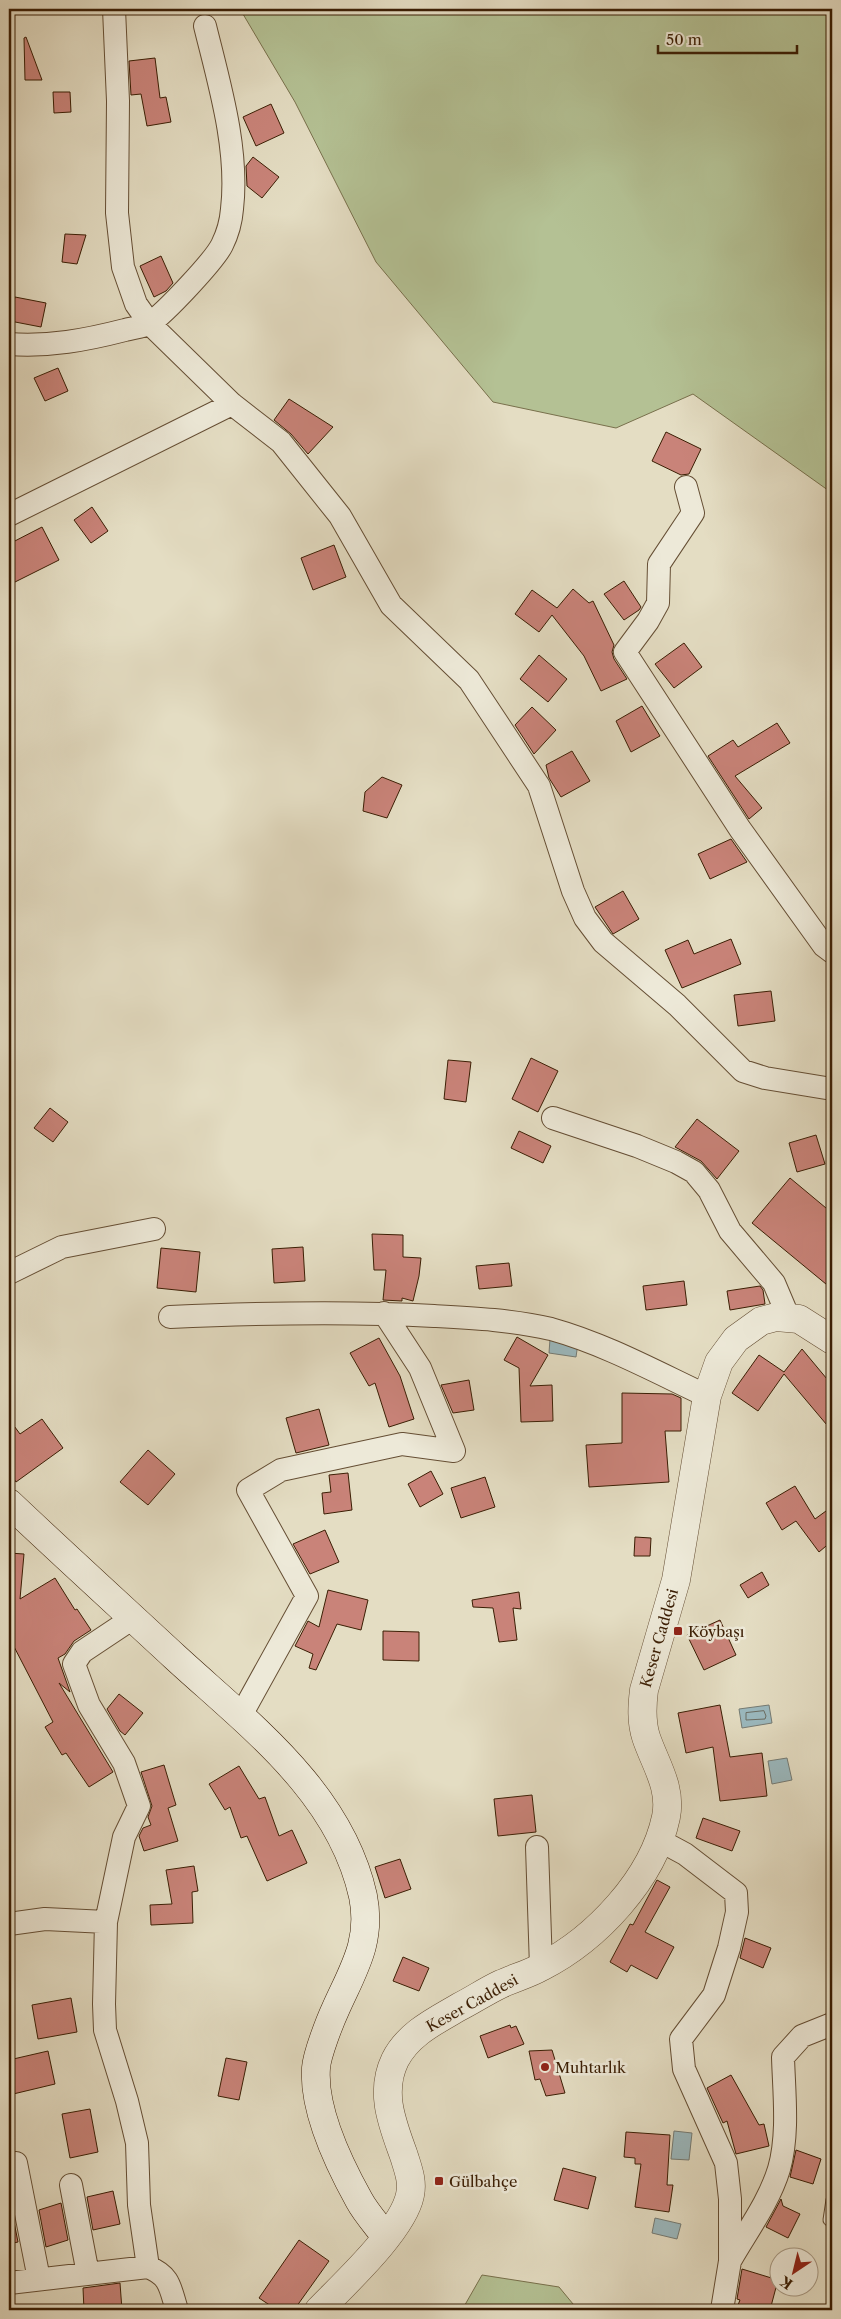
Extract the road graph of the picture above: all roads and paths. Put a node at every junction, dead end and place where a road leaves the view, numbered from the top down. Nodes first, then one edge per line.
1 (114, 9) edge
2 (205, 26) dead end
3 (150, 324) junction
4 (9, 344) edge
5 (232, 404) junction
6 (686, 487) dead end
7 (9, 515) edge
8 (832, 952) edge
9 (832, 1089) edge
10 (553, 1118) dead end
11 (154, 1229) dead end
12 (9, 1273) edge
13 (384, 1313) junction
14 (788, 1316) junction
15 (170, 1317) dead end
16 (832, 1340) edge
17 (707, 1396) junction
18 (9, 1503) edge
19 (133, 1618) junction
20 (240, 1717) junction
21 (659, 1840) junction
22 (537, 1847) dead end
23 (106, 1922) junction
24 (9, 1924) edge
25 (541, 1967) junction
26 (832, 2024) edge
27 (16, 2163) dead end
28 (71, 2185) dead end
29 (832, 2200) edge
30 (829, 2220) dead end
31 (386, 2237) junction
32 (730, 2261) junction
33 (148, 2267) junction
34 (88, 2274) junction
35 (39, 2279) junction
36 (9, 2283) edge
37 (177, 2310) edge
38 (319, 2310) edge
39 (722, 2310) edge

1 - 3 street
2 - 3 street
3 - 4 street
3 - 5 street
5 - 7 street
5 - 9 street
6 - 8 street
10 - 14 street
11 - 12 street
13 - 15 street
13 - 17 street
13 - 20 street
14 - 16 street
14 - 17 street, Keser Caddesi
17 - 21 street, Keser Caddesi
18 - 19 street
19 - 20 street
19 - 23 street
20 - 31 street
21 - 25 street, Keser Caddesi
21 - 32 street
22 - 25 street
23 - 24 street
23 - 33 street
25 - 31 street, Keser Caddesi
26 - 32 street
27 - 35 street
28 - 34 street
29 - 30 lane
31 - 38 street, Keser Caddesi
32 - 39 street
33 - 34 street
33 - 37 street
34 - 35 street
35 - 36 street

